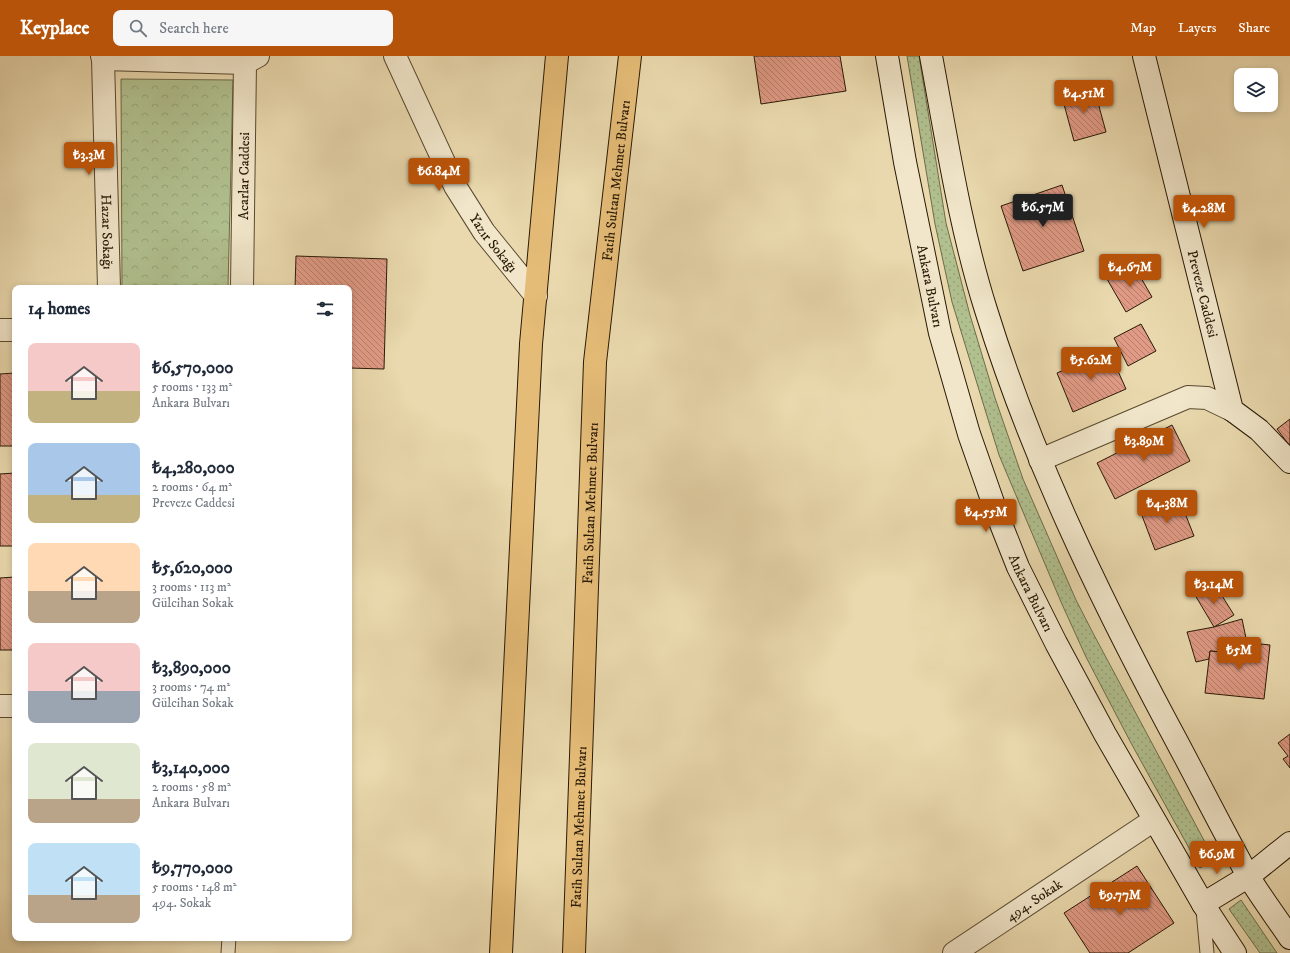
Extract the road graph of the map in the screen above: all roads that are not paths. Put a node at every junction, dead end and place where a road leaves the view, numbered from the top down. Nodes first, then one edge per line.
1 (395, 56) edge
2 (557, 56) edge
3 (630, 56) edge
4 (888, 56) edge
5 (931, 56) edge
6 (1144, 56) edge
7 (102, 58) edge
8 (252, 60) edge
9 (109, 285) edge
10 (242, 285) edge
11 (536, 296) junction
12 (0, 330) edge
13 (12, 330) edge
14 (1232, 410) junction
15 (1040, 460) junction
16 (1290, 462) edge
17 (0, 706) edge
18 (12, 706) edge
19 (1154, 820) junction
20 (1290, 844) edge
21 (1249, 876) junction
22 (1203, 904) junction
23 (1290, 938) edge
24 (229, 941) edge
25 (228, 953) edge
26 (501, 953) edge
27 (574, 953) edge
28 (954, 953) edge
29 (1207, 953) edge
30 (1235, 953) edge

1 - 11 main road, Yazır Sokağı
2 - 11 highway
3 - 27 highway, Fatih Sultan Mehmet Bulvarı
4 - 19 main road, Ankara Bulvarı
5 - 15 main road
6 - 14 main road, Preveze Caddesi
7 - 8 main road
7 - 9 main road, Hazar Sokağı
8 - 10 main road, Acarlar Caddesi
11 - 26 highway
12 - 13 main road
14 - 15 main road
14 - 16 main road
15 - 21 main road
17 - 18 main road
19 - 22 main road, Ankara Bulvarı
19 - 28 main road, 494. Sokak
20 - 21 main road
21 - 22 main road
21 - 23 main road
22 - 29 lane
22 - 30 main road, Ankara Bulvarı
24 - 25 lane

